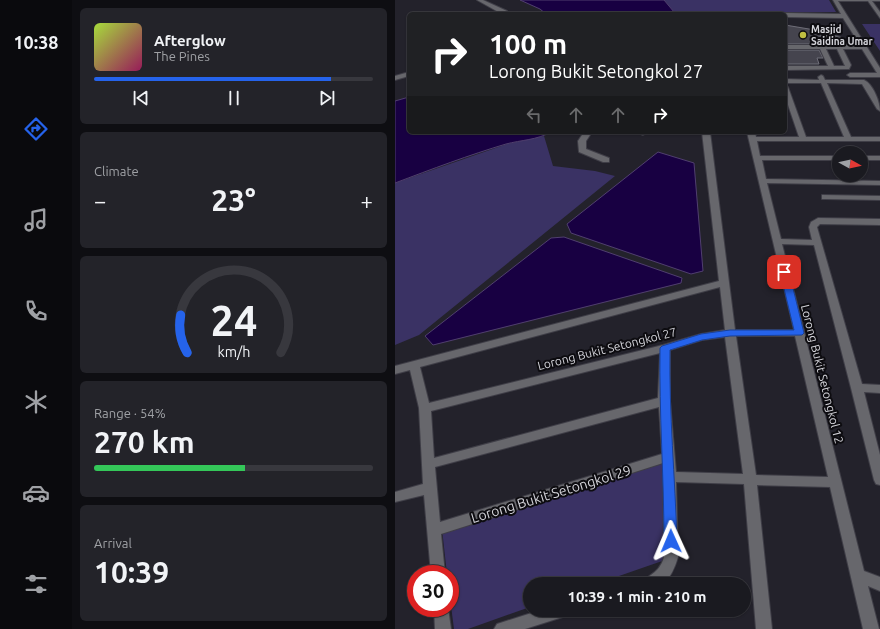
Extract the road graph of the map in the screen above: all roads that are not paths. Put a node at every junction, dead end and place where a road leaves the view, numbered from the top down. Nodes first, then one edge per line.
1 (479, 0) edge
2 (835, 0) edge
3 (869, 0) edge
4 (880, 0) edge
5 (505, 12) edge
6 (787, 15) edge
7 (844, 16) junction
8 (880, 16) edge
9 (787, 47) edge
10 (813, 47) junction
11 (822, 47) junction
12 (842, 47) junction
13 (864, 47) junction
14 (832, 68) junction
15 (787, 73) edge
16 (787, 73) edge
17 (880, 74) edge
18 (407, 75) edge
19 (395, 78) edge
20 (821, 78) junction
21 (787, 93) edge
22 (880, 109) edge
23 (587, 134) edge
24 (706, 134) edge
25 (751, 135) edge
26 (803, 139) junction
27 (848, 139) junction
28 (880, 139) edge
29 (757, 158) junction
30 (832, 158) edge
31 (868, 158) edge
32 (880, 158) edge
33 (606, 160) dead end
34 (762, 182) junction
35 (880, 183) edge
36 (825, 197) dead end
37 (880, 198) edge
38 (880, 222) edge
39 (777, 241) junction
40 (817, 243) junction
41 (724, 283) junction
42 (730, 333) junction
43 (799, 333) junction
44 (665, 348) junction
45 (414, 365) junction
46 (395, 370) edge
47 (857, 388) junction
48 (880, 390) edge
49 (664, 401) junction
50 (425, 408) junction
51 (668, 457) junction
52 (428, 464) junction
53 (670, 477) junction
54 (750, 479) junction
55 (880, 480) edge
56 (835, 482) junction
57 (430, 488) junction
58 (395, 496) edge
59 (434, 530) junction
60 (437, 565) edge
61 (858, 575) junction
62 (661, 577) edge
63 (880, 584) edge
64 (442, 617) edge
65 (541, 617) edge
66 (443, 629) edge
67 (502, 629) edge
68 (764, 629) edge
69 (871, 629) edge

1 - 5 street
2 - 3 street
2 - 7 street
3 - 4 street
3 - 8 street
6 - 7 street
7 - 13 street
9 - 10 street
10 - 11 street
10 - 12 street
11 - 12 street
11 - 14 street
12 - 13 street
12 - 14 street
13 - 17 street
14 - 15 street
16 - 20 street
17 - 20 street
18 - 19 street
20 - 22 street
20 - 27 street
21 - 26 street
23 - 33 street
24 - 41 street
25 - 26 street
25 - 29 street, Lorong Bukit Setongkol 12
26 - 27 street
27 - 28 street
29 - 30 street
29 - 34 street, Lorong Bukit Setongkol 12
31 - 32 street
34 - 35 street
34 - 39 street, Lorong Bukit Setongkol 12
36 - 37 street
38 - 40 street
39 - 40 street
39 - 43 street, Lorong Bukit Setongkol 12
40 - 47 street
41 - 42 street
41 - 45 street
42 - 43 street, Lorong Bukit Setongkol 27
42 - 44 street, Lorong Bukit Setongkol 27
42 - 54 street
43 - 56 street, Lorong Bukit Setongkol 12
44 - 49 street
44 - 50 street, Lorong Bukit Setongkol 27
45 - 46 street
45 - 50 street
47 - 48 street
47 - 55 street
49 - 51 street
49 - 52 street
50 - 52 street
51 - 53 street
51 - 59 street, Lorong Bukit Setongkol 29
52 - 57 street
53 - 54 street
53 - 62 street
54 - 56 street
54 - 68 street
56 - 61 street, Lorong Bukit Setongkol 12
57 - 58 street
57 - 59 street
59 - 60 street
61 - 63 street
61 - 69 street
64 - 66 street
65 - 67 street

